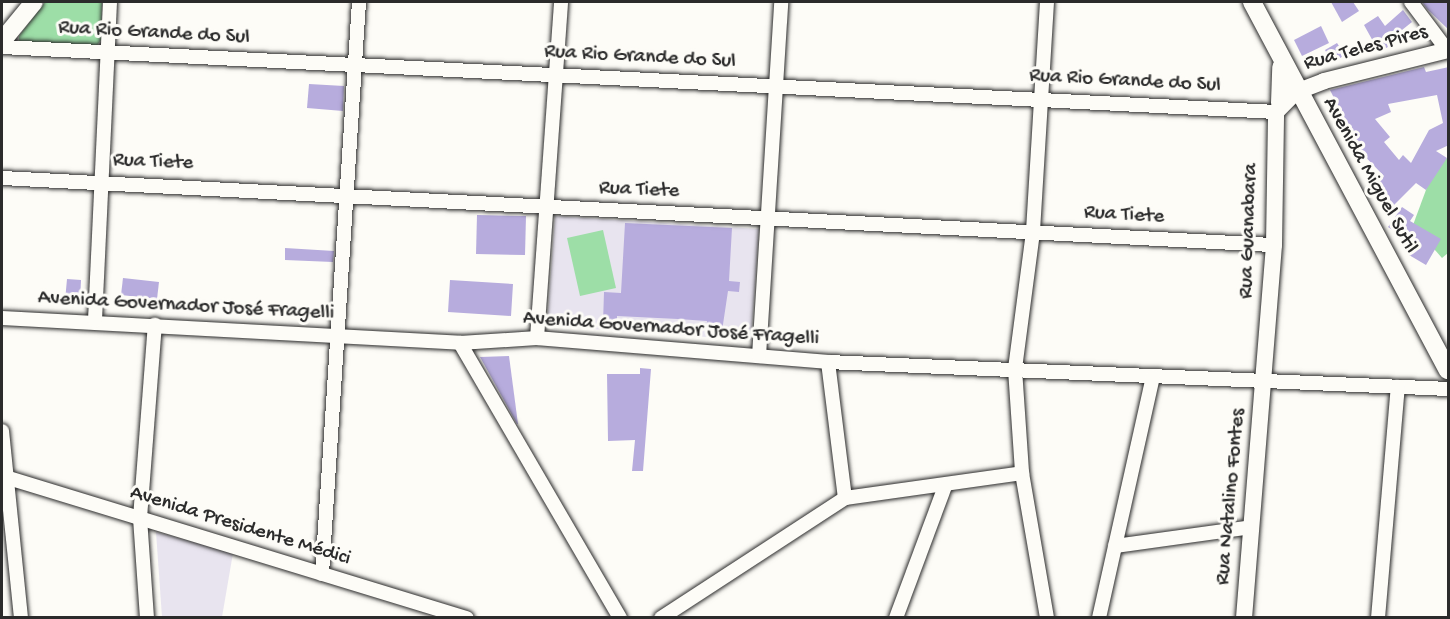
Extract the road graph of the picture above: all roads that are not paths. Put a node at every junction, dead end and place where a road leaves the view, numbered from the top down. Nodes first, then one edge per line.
1 (34, 2) edge
2 (110, 2) edge
3 (360, 2) edge
4 (561, 2) edge
5 (781, 2) edge
6 (1047, 2) edge
7 (1252, 2) edge
8 (1411, 2) edge
9 (2, 41) edge
10 (2, 47) edge
11 (1448, 50) edge
12 (107, 53) junction
13 (1282, 62) junction
14 (355, 65) junction
15 (556, 75) junction
16 (776, 86) junction
17 (1296, 92) junction
18 (1039, 98) junction
19 (1278, 108) junction
20 (2, 178) edge
21 (102, 182) junction
22 (347, 193) junction
23 (546, 208) junction
24 (768, 218) junction
25 (1033, 232) junction
26 (1274, 245) junction
27 (2, 318) edge
28 (95, 320) junction
29 (155, 325) junction
30 (338, 336) junction
31 (537, 338) junction
32 (460, 343) junction
33 (759, 356) junction
34 (828, 362) junction
35 (1015, 369) junction
36 (1449, 370) edge
37 (1153, 377) junction
38 (1265, 381) junction
39 (1398, 387) junction
40 (1449, 389) edge
41 (2, 431) edge
42 (1022, 473) junction
43 (5, 477) edge
44 (945, 486) junction
45 (845, 498) junction
46 (140, 518) junction
47 (1252, 528) junction
48 (1115, 546) junction
49 (322, 574) junction
50 (21, 618) edge
51 (147, 618) edge
52 (466, 618) edge
53 (620, 618) edge
54 (661, 618) edge
55 (896, 618) edge
56 (1047, 618) edge
57 (1098, 618) edge
58 (1244, 618) edge
59 (1378, 618) edge

1 - 9 main road
2 - 12 street
3 - 14 street
4 - 15 street
5 - 16 street
6 - 18 street
7 - 13 main road, Avenida Miguel Sutil
8 - 11 street
10 - 12 street, Rua Rio Grande do Sul
11 - 17 street, Rua Teles Pires
12 - 14 street, Rua Rio Grande do Sul
12 - 21 street
13 - 17 main road, Avenida Miguel Sutil
13 - 19 main road
14 - 15 street, Rua Rio Grande do Sul
14 - 22 street
15 - 16 street, Rua Rio Grande do Sul
15 - 23 street
16 - 18 street, Rua Rio Grande do Sul
16 - 24 street
17 - 19 street
17 - 36 main road, Avenida Miguel Sutil
18 - 19 street, Rua Rio Grande do Sul
18 - 25 street
19 - 26 street, Rua Guanabara
20 - 21 street, Rua Tiete
21 - 22 street, Rua Tiete
21 - 28 street
22 - 23 street, Rua Tiete
22 - 30 street
23 - 24 street, Rua Tiete
23 - 31 street
24 - 25 street, Rua Tiete
24 - 33 street
25 - 26 street, Rua Tiete
25 - 35 street
26 - 38 street, Rua Guanabara
27 - 28 street, Avenida Governador José Fragelli
28 - 29 street, Avenida Governador José Fragelli
29 - 30 street, Avenida Governador José Fragelli
29 - 46 street
30 - 32 street, Avenida Governador José Fragelli
30 - 49 street
31 - 32 street, Avenida Governador José Fragelli
31 - 33 street, Avenida Governador José Fragelli
32 - 53 street
33 - 34 street, Avenida Governador José Fragelli
34 - 35 street, Avenida Governador José Fragelli
34 - 45 street
35 - 37 street, Avenida Governador José Fragelli
35 - 42 street
37 - 38 street, Avenida Governador José Fragelli
37 - 48 street
38 - 39 street, Avenida Governador José Fragelli
38 - 47 street, Rua Natalino Fontes
39 - 40 street, Avenida Governador José Fragelli
39 - 59 street
41 - 43 street
42 - 44 street
42 - 56 street
43 - 46 street, Avenida Presidente Médici
43 - 50 street
44 - 45 street
44 - 55 street
45 - 54 street
46 - 49 street, Avenida Presidente Médici
46 - 51 street
47 - 48 street
47 - 58 street, Rua Natalino Fontes
48 - 57 street
49 - 52 street, Avenida Presidente Médici

